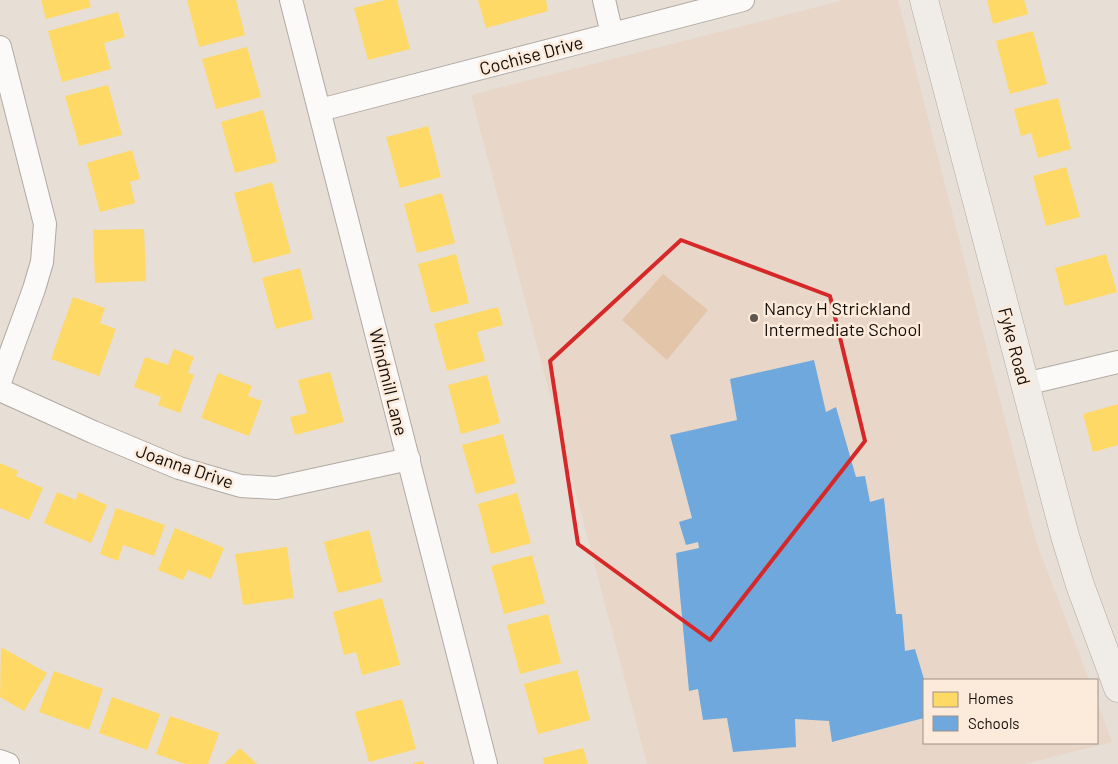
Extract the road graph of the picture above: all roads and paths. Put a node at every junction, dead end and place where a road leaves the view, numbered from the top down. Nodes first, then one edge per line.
1 (291, 0) edge
2 (604, 0) edge
3 (743, 0) edge
4 (924, 0) edge
5 (612, 34) junction
6 (0, 47) edge
7 (320, 110) junction
8 (1118, 362) edge
9 (0, 382) edge
10 (1025, 384) junction
11 (0, 390) edge
12 (409, 459) junction
13 (1118, 688) edge
14 (0, 761) edge
15 (8, 764) edge
16 (486, 764) edge

1 - 7 street, Windmill Lane
2 - 5 street
3 - 5 street, Cochise Drive
4 - 10 street, Fyke Road
5 - 7 street, Cochise Drive
6 - 9 street
7 - 12 street, Windmill Lane
8 - 10 street
10 - 13 street, Fyke Road
11 - 12 street, Joanna Drive
12 - 16 street, Windmill Lane
14 - 15 street

